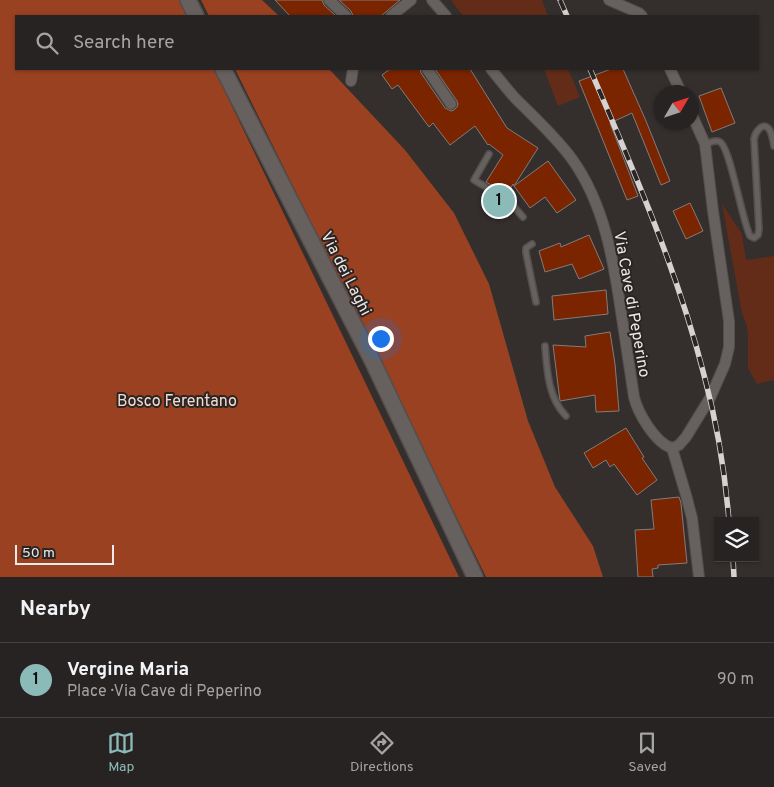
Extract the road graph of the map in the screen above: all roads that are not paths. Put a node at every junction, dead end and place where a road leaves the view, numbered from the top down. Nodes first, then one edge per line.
1 (188, 0) edge
2 (329, 0) edge
3 (411, 0) edge
4 (432, 0) edge
5 (609, 0) edge
6 (196, 15) edge
7 (345, 15) edge
8 (392, 15) edge
9 (445, 15) edge
10 (641, 15) edge
11 (224, 70) edge
12 (353, 70) edge
13 (428, 70) edge
14 (492, 70) edge
15 (670, 70) edge
16 (351, 82) dead end
17 (678, 85) edge
18 (451, 104) dead end
19 (699, 130) edge
20 (705, 144) junction
21 (774, 146) edge
22 (489, 154) dead end
23 (523, 217) dead end
24 (532, 244) dead end
25 (536, 302) dead end
26 (545, 346) dead end
27 (566, 416) dead end
28 (672, 448) junction
29 (475, 577) edge
30 (699, 577) edge

1 - 6 main road
2 - 7 street
3 - 8 street
4 - 9 street
5 - 10 street
11 - 29 main road, Via dei Laghi
12 - 16 street
13 - 18 street
14 - 28 street, Via Cave di Peperino
15 - 17 street
19 - 20 street
20 - 21 lane
20 - 28 street
22 - 23 lane
24 - 25 lane
26 - 27 lane
28 - 30 street

